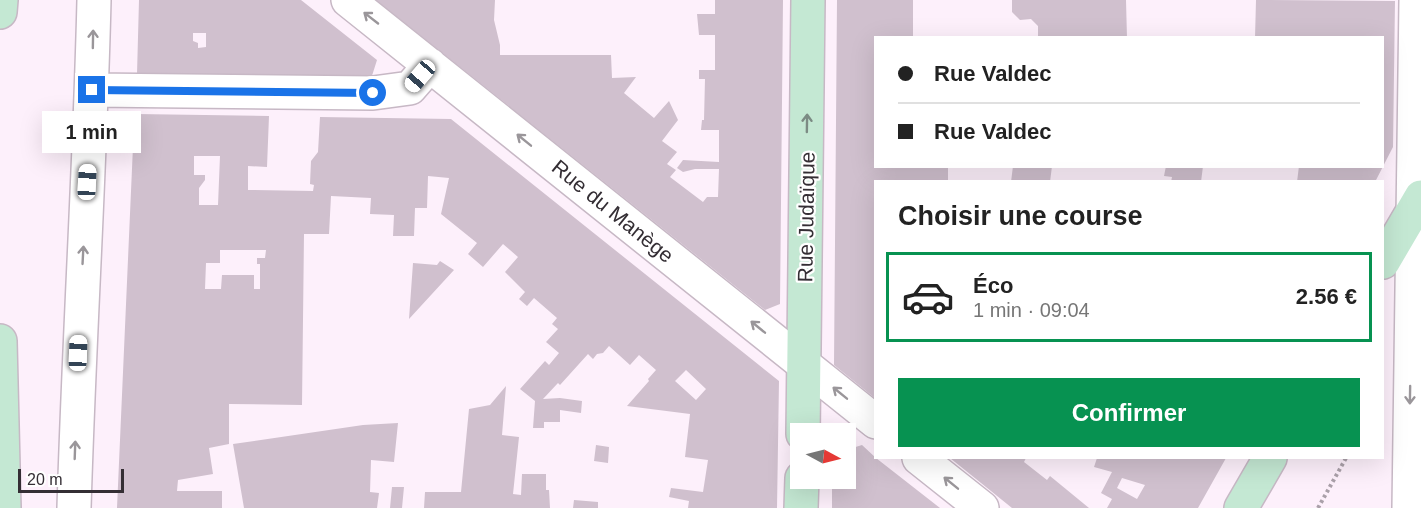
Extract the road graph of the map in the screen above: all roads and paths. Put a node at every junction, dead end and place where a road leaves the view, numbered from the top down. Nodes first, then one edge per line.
1 (1, 0) edge
2 (94, 0) edge
3 (348, 0) edge
4 (808, 0) edge
5 (1416, 0) edge
6 (0, 12) edge
7 (430, 65) junction
8 (92, 90) junction
9 (1417, 203) edge
10 (1384, 260) edge
11 (0, 341) edge
12 (804, 363) junction
13 (1, 388) edge
14 (874, 420) edge
15 (803, 423) edge
16 (921, 459) edge
17 (1269, 459) edge
18 (1345, 459) edge
19 (802, 489) edge
20 (4, 508) edge
21 (74, 508) edge
22 (801, 508) edge
23 (982, 508) edge
24 (1241, 508) edge
25 (1318, 508) edge
26 (1409, 508) edge

1 - 6 main road
8 -> 2 street
7 -> 3 street, Rue du Manège
12 -> 4 main road, Rue Judaïque
5 - 9 street
7 - 8 street
12 -> 7 street, Rue du Manège
21 -> 8 street
9 - 10 main road
9 -> 26 street
11 - 13 main road
14 -> 12 street, Rue du Manège
12 - 15 main road, Rue Judaïque
13 - 20 main road
23 -> 16 street
17 - 24 main road
18 - 25 path
19 - 22 main road

